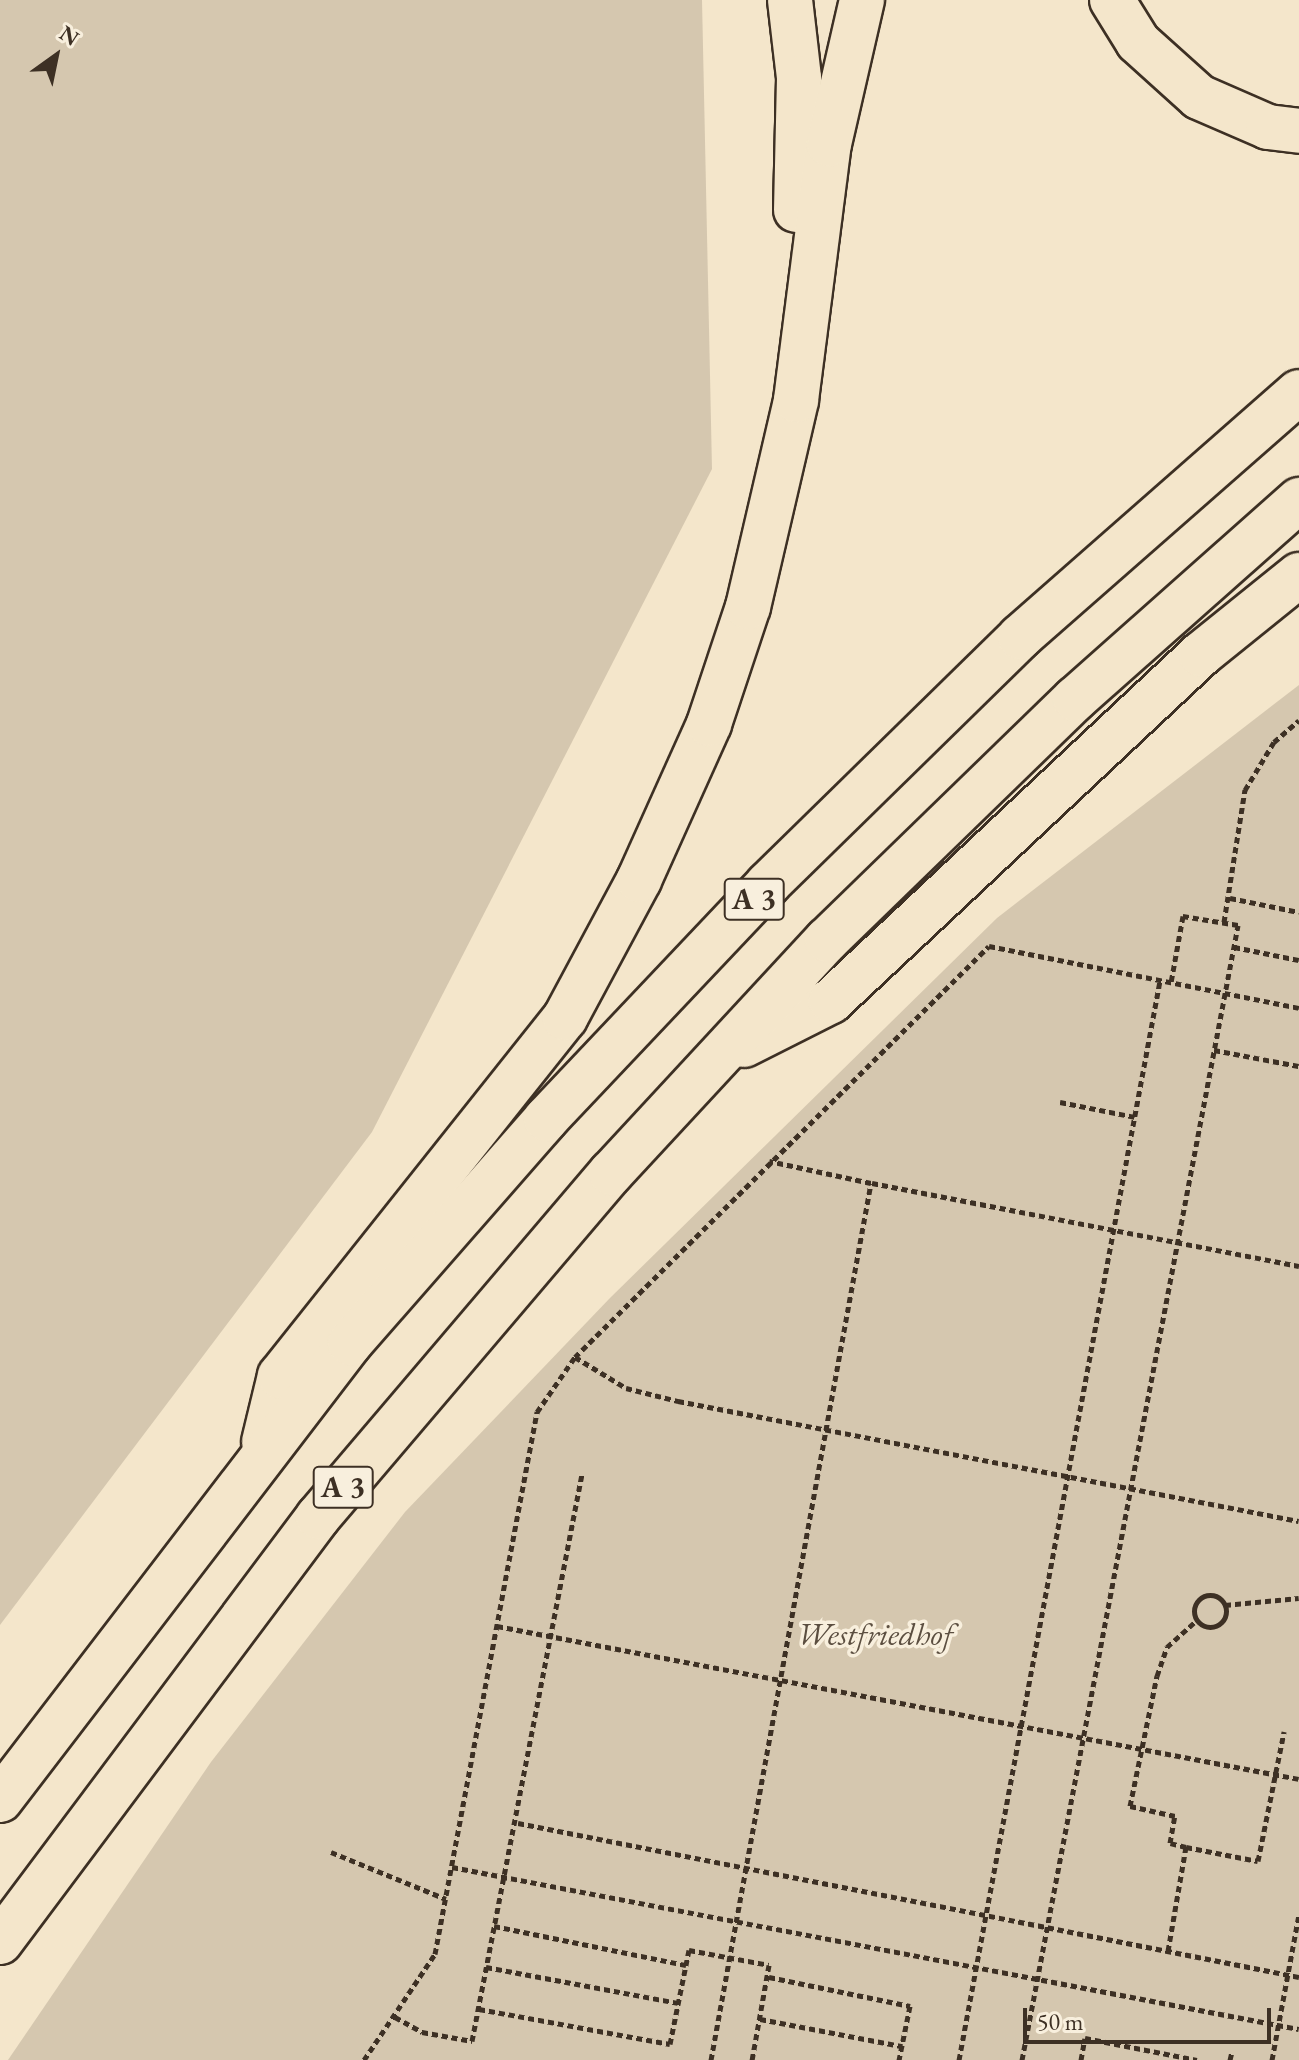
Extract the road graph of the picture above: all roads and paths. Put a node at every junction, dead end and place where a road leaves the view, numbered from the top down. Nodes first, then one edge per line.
1 (790, 0) edge
2 (862, 0) edge
3 (1112, 0) edge
4 (1299, 131) edge
5 (1299, 392) edge
6 (773, 500) junction
7 (1299, 500) edge
8 (1299, 575) edge
9 (1299, 605) edge
10 (1299, 720) edge
11 (1126, 726) junction
12 (1230, 898) junction
13 (1299, 912) edge
14 (1224, 922) junction
15 (1234, 947) junction
16 (1299, 960) edge
17 (1160, 981) junction
18 (1171, 983) junction
19 (1225, 994) junction
20 (1299, 1008) edge
21 (1214, 1050) junction
22 (717, 1058) junction
23 (1299, 1066) edge
24 (1060, 1102) dead end
25 (1135, 1117) junction
26 (768, 1161) junction
27 (871, 1183) junction
28 (1115, 1230) junction
29 (1178, 1242) junction
30 (1299, 1266) edge
31 (575, 1357) junction
32 (825, 1430) junction
33 (260, 1456) junction
34 (582, 1474) dead end
35 (1070, 1477) junction
36 (1132, 1488) junction
37 (1299, 1521) edge
38 (1299, 1598) edge
39 (1225, 1605) junction
40 (1197, 1620) junction
41 (497, 1626) junction
42 (552, 1637) junction
43 (779, 1681) junction
44 (1021, 1727) junction
45 (1284, 1732) dead end
46 (1083, 1737) junction
47 (1140, 1748) junction
48 (1274, 1774) junction
49 (1299, 1779) edge
50 (0, 1800) edge
51 (518, 1823) junction
52 (1186, 1847) junction
53 (331, 1852) dead end
54 (452, 1867) junction
55 (744, 1869) junction
56 (503, 1878) junction
57 (446, 1899) junction
58 (1299, 1914) edge
59 (987, 1916) junction
60 (734, 1921) junction
61 (494, 1926) junction
62 (1048, 1927) junction
63 (0, 1942) edge
64 (1168, 1951) junction
65 (731, 1958) junction
66 (686, 1965) junction
67 (486, 1967) junction
68 (976, 1968) junction
69 (1287, 1975) junction
70 (769, 1977) junction
71 (1299, 1977) edge
72 (1038, 1980) junction
73 (678, 2003) junction
74 (479, 2009) junction
75 (395, 2017) junction
76 (760, 2019) junction
77 (1279, 2025) junction
78 (1299, 2029) edge
79 (902, 2046) junction
80 (1232, 2051) dead end
81 (364, 2060) edge
82 (711, 2060) edge
83 (752, 2060) edge
84 (899, 2060) edge
85 (959, 2060) edge
86 (1022, 2060) edge
87 (1081, 2060) edge
88 (1197, 2060) edge
89 (1230, 2060) edge
90 (1272, 2060) edge

1 - 6 highway
2 - 6 highway
3 - 4 highway
5 - 33 highway, A 3
6 - 33 highway
7 - 22 highway, A 3
8 - 11 highway
9 - 11 highway
10 - 12 path
11 - 22 highway
12 - 13 path
12 - 14 path
14 - 15 path
14 - 18 path
15 - 16 path
15 - 19 path
17 - 18 path
17 - 25 path
17 - 26 path
18 - 19 path
19 - 20 path
19 - 21 path
21 - 23 path
21 - 29 path
22 - 63 highway, A 3
24 - 25 path
25 - 28 path
26 - 27 path
26 - 31 path
27 - 28 path
27 - 32 path
28 - 29 path
28 - 35 path
29 - 30 path
29 - 36 path
31 - 32 path
31 - 41 path
32 - 35 path
32 - 43 path
33 - 50 highway, A 3
34 - 42 path
35 - 36 path
35 - 44 path
36 - 37 path
36 - 46 path
38 - 39 path
39 - 40 path
39 - 40 path
40 - 47 path
41 - 42 path
41 - 54 path
42 - 43 path
42 - 51 path
43 - 44 path
43 - 55 path
44 - 46 path
44 - 59 path
45 - 48 path
46 - 47 path
46 - 62 path
47 - 48 path
47 - 52 path
48 - 49 path
48 - 52 path
51 - 55 path
51 - 56 path
52 - 64 path
53 - 57 path
54 - 56 path
54 - 57 path
55 - 59 path
55 - 60 path
56 - 60 path
56 - 61 path
57 - 75 path
58 - 69 path
59 - 62 path
59 - 68 path
60 - 65 path
60 - 68 path
61 - 66 path
61 - 67 path
62 - 64 path
62 - 72 path
64 - 69 path
65 - 66 path
65 - 70 path
65 - 82 path
66 - 73 path
67 - 73 path
67 - 74 path
68 - 72 path
68 - 85 path
69 - 71 path
69 - 77 path
70 - 76 path
70 - 79 path
72 - 77 path
72 - 86 path
73 - 74 path
74 - 75 path
75 - 81 path
76 - 79 path
76 - 83 path
77 - 78 path
77 - 90 path
79 - 84 path
80 - 89 path
87 - 88 path

